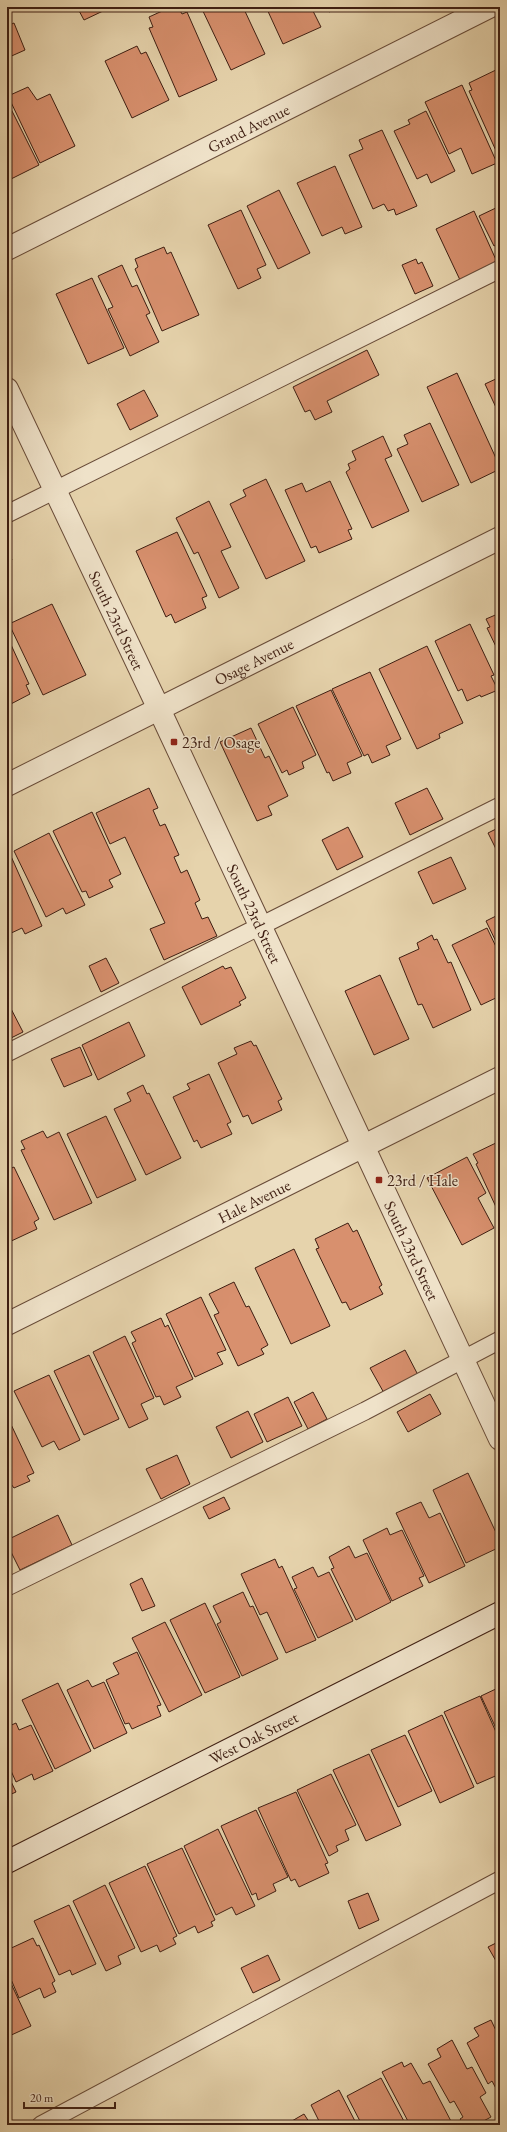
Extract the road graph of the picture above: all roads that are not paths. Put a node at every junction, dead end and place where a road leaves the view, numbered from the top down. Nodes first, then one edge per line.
1 (489, 7) edge
2 (7, 249) edge
3 (500, 269) edge
4 (7, 389) edge
5 (55, 490) junction
6 (7, 514) edge
7 (500, 538) edge
8 (159, 708) junction
9 (7, 785) edge
10 (500, 806) edge
11 (260, 927) junction
12 (7, 1053) edge
13 (500, 1078) edge
14 (362, 1145) junction
15 (7, 1324) edge
16 (500, 1340) edge
17 (462, 1359) junction
18 (500, 1439) edge
19 (7, 1587) edge
20 (500, 1613) edge
21 (7, 1862) edge
22 (500, 1880) edge
23 (41, 2125) edge

1 - 2 street, Grand Avenue
3 - 5 lane
4 - 5 street, South 23rd Street
5 - 6 lane
5 - 8 street, South 23rd Street
7 - 8 street, Osage Avenue
8 - 9 street, Osage Avenue
8 - 11 street, South 23rd Street
10 - 11 lane
11 - 12 lane
11 - 14 street, South 23rd Street
13 - 14 street, Hale Avenue
14 - 15 street, Hale Avenue
14 - 17 street, South 23rd Street
16 - 17 lane
17 - 18 street, South 23rd Street
17 - 19 lane
20 - 21 street, West Oak Street
22 - 23 lane

